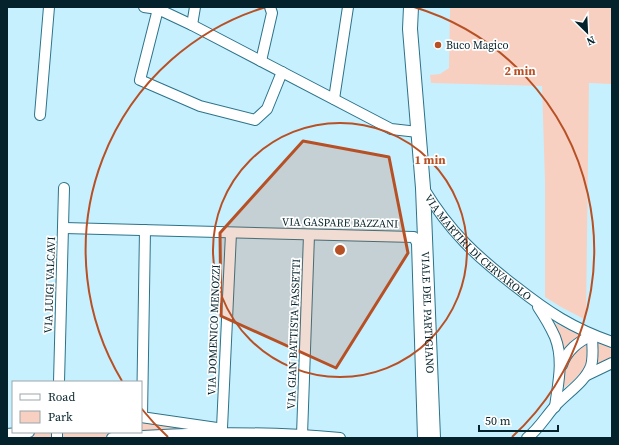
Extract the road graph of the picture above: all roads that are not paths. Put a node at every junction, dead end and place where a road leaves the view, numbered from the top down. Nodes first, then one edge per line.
1 (49, 7) edge
2 (144, 7) edge
3 (195, 7) edge
4 (270, 7) edge
5 (348, 7) edge
6 (411, 7) edge
7 (158, 9) junction
8 (192, 25) junction
9 (261, 61) junction
10 (282, 72) junction
11 (334, 99) junction
12 (40, 115) dead end
13 (418, 132) junction
14 (64, 188) dead end
15 (423, 188) junction
16 (64, 228) junction
17 (145, 230) junction
18 (231, 232) junction
19 (309, 234) junction
20 (537, 303) junction
21 (592, 335) junction
22 (612, 342) edge
23 (612, 363) edge
24 (560, 368) junction
25 (587, 375) junction
26 (59, 381) edge
27 (142, 381) edge
28 (555, 407) junction
29 (142, 417) edge
30 (222, 428) junction
31 (18, 433) edge
32 (7, 434) edge
33 (302, 435) junction
34 (259, 436) edge
35 (112, 438) edge
36 (340, 438) edge
37 (422, 438) edge
38 (433, 438) edge
39 (527, 438) edge

1 - 12 street
2 - 7 street
3 - 8 street
4 - 9 street
5 - 11 street
6 - 13 main road, VIA MARTIRI DI CERVAROLO
7 - 8 street
7 - 10 street
8 - 9 street
9 - 10 street
10 - 11 street
11 - 13 street
13 - 15 main road, VIA MARTIRI DI CERVAROLO
14 - 16 street, VIA LUIGI VALCAVI
15 - 20 street, VIA MARTIRI DI CERVAROLO
15 - 38 main road, VIALE DEL PARTIGIANO
16 - 17 street, VIA GASPARE BAZZANI
16 - 26 street, VIA LUIGI VALCAVI
17 - 18 street, VIA GASPARE BAZZANI
17 - 27 street
18 - 19 street, VIA GASPARE BAZZANI
18 - 30 street, VIA DOMENICO MENOZZI
19 - 33 street, VIA GIAN BATTISTA FASSETTI
19 - 37 street, VIA GASPARE BAZZANI
20 - 21 street, VIA MARTIRI DI CERVAROLO
20 - 24 street
21 - 22 street, VIA MARTIRI DI CERVAROLO
21 - 24 street
21 - 25 street
23 - 25 street
24 - 28 street
25 - 28 street
28 - 39 street
29 - 30 street
30 - 34 street
31 - 32 street
33 - 34 street
33 - 36 street
34 - 35 street

